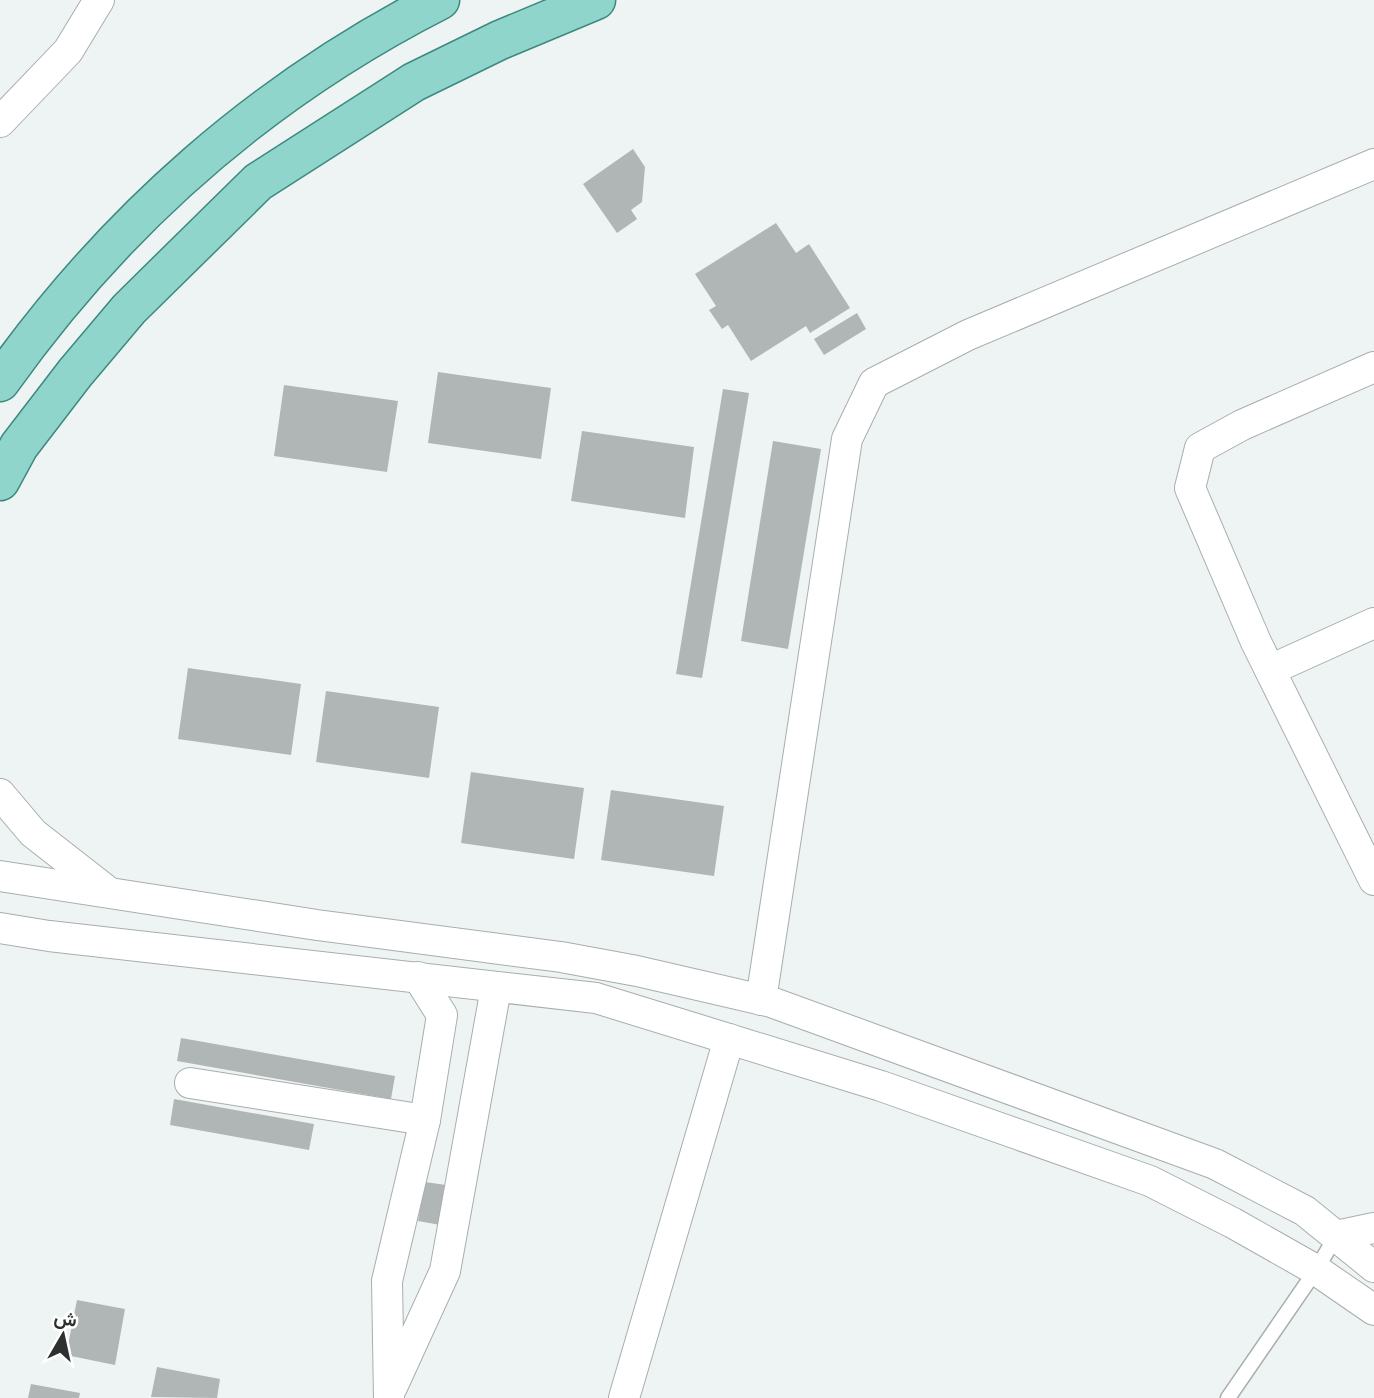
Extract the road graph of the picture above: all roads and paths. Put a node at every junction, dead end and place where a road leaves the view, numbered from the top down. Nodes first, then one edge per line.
1 (99, 0) edge
2 (440, 0) edge
3 (596, 0) edge
4 (0, 122) edge
5 (1374, 164) edge
6 (1374, 367) edge
7 (0, 382) edge
8 (0, 481) edge
9 (1374, 623) edge
10 (1270, 670) junction
11 (0, 794) edge
12 (1371, 867) edge
13 (0, 876) edge
14 (109, 892) junction
15 (0, 928) edge
16 (50, 936) junction
17 (0, 950) edge
18 (418, 977) junction
19 (496, 988) junction
20 (761, 1000) junction
21 (729, 1039) junction
22 (190, 1083) dead end
23 (425, 1120) junction
24 (1374, 1228) edge
25 (1336, 1236) junction
26 (1374, 1267) edge
27 (1316, 1270) junction
28 (1374, 1310) edge
29 (389, 1396) edge
30 (624, 1398) edge
31 (1228, 1398) edge

1 - 4 street
2 - 7 main road
3 - 8 main road
5 - 20 street
6 - 10 street
9 - 10 street
10 - 12 street
11 - 14 street
13 - 14 street
14 - 20 street
15 - 16 street
16 - 17 street
16 - 18 street
18 - 19 street
18 - 23 street
19 - 21 street
19 - 29 street
20 - 25 street
21 - 27 street
21 - 30 street
22 - 23 street
23 - 29 street
24 - 25 street
25 - 26 street
25 - 27 lane
27 - 28 street
27 - 31 lane

